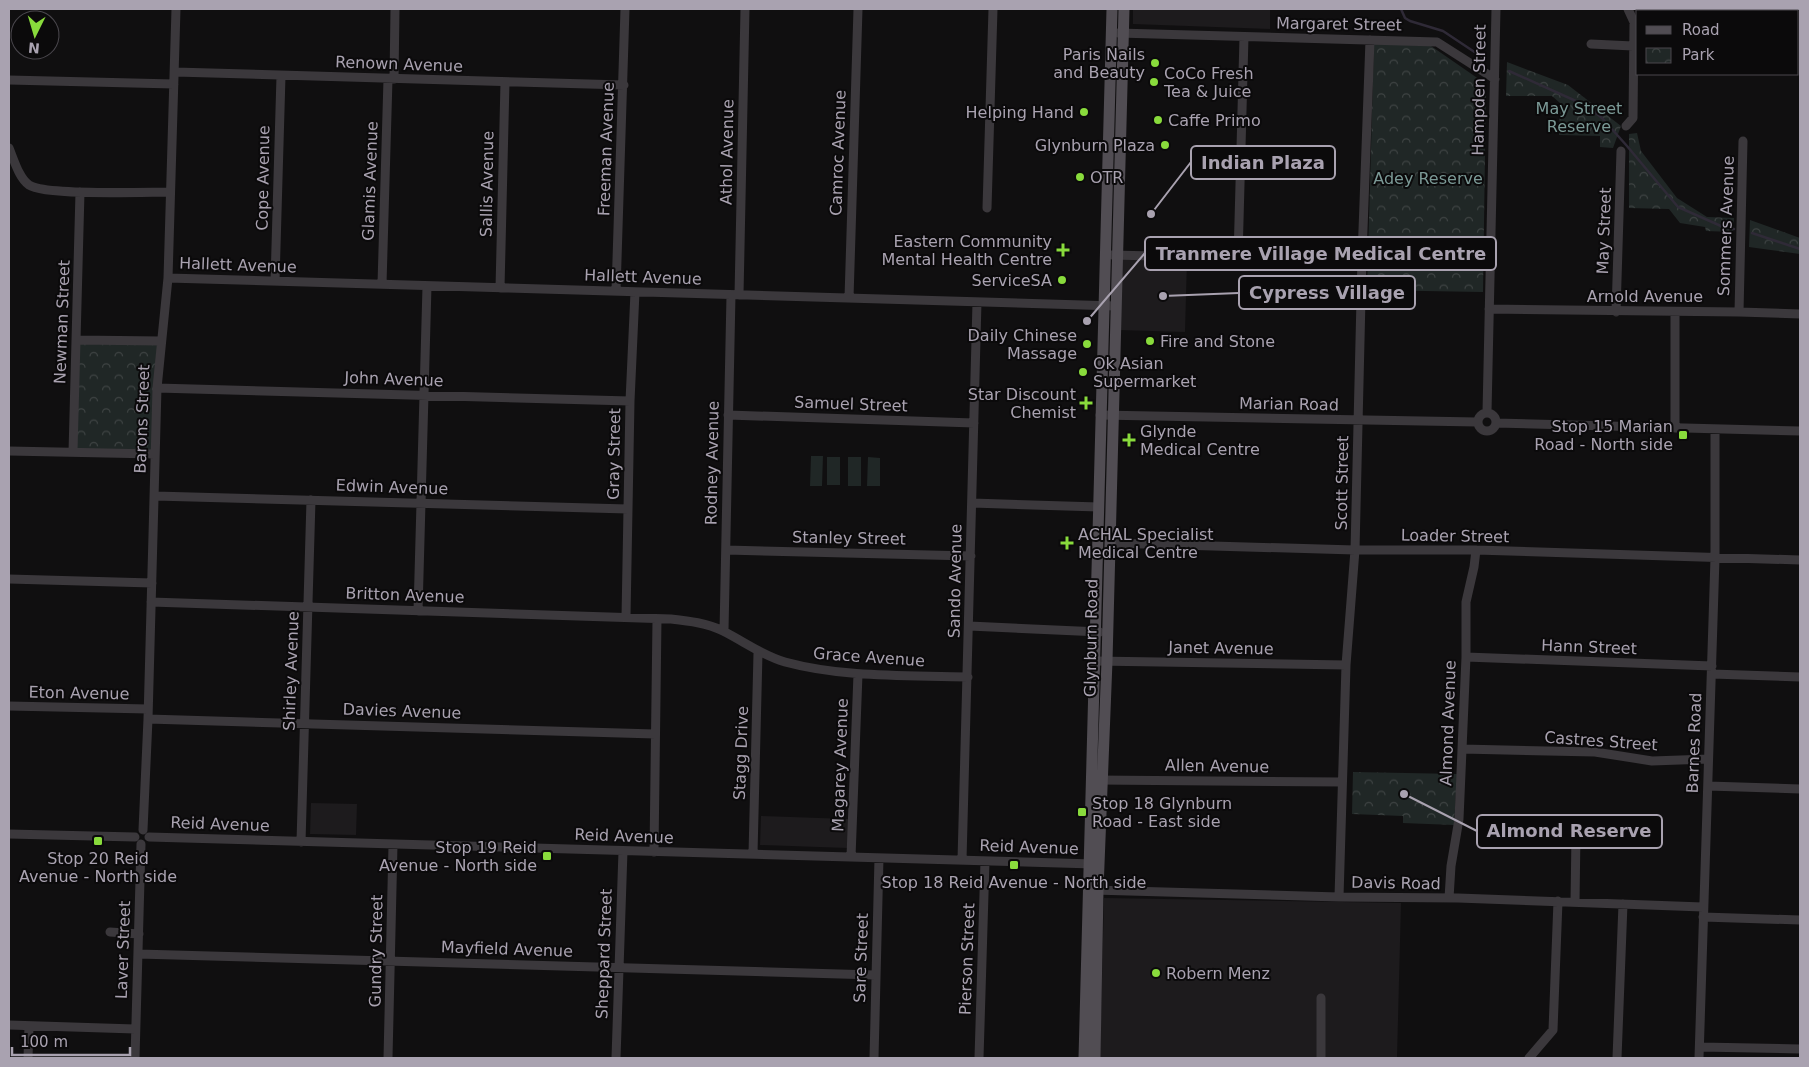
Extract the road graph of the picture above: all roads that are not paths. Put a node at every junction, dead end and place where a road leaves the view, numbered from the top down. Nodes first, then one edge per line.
1 (176, 9) edge
2 (395, 9) edge
3 (625, 9) edge
4 (745, 9) edge
5 (858, 9) edge
6 (992, 9) edge
7 (1112, 9) edge
8 (1124, 9) edge
9 (1496, 9) edge
10 (1628, 9) edge
11 (1111, 33) junction
12 (1124, 33) junction
13 (1244, 37) junction
14 (1370, 40) junction
15 (1591, 44) dead end
16 (1633, 46) junction
17 (174, 72) junction
18 (281, 76) junction
19 (391, 79) junction
20 (1495, 79) junction
21 (9, 80) edge
22 (505, 82) junction
23 (174, 84) junction
24 (624, 85) junction
25 (1626, 126) dead end
26 (1743, 141) dead end
27 (9, 148) edge
28 (1621, 151) dead end
29 (80, 192) junction
30 (170, 192) junction
31 (1119, 194) junction
32 (988, 208) dead end
33 (1105, 224) junction
34 (1105, 254) junction
35 (1118, 254) junction
36 (1362, 257) junction
37 (1238, 258) junction
38 (168, 278) junction
39 (275, 281) junction
40 (382, 284) junction
41 (427, 286) junction
42 (500, 288) junction
43 (616, 291) junction
44 (634, 292) junction
45 (735, 295) junction
46 (849, 298) junction
47 (977, 302) junction
48 (1104, 306) junction
49 (1116, 306) junction
50 (1489, 309) junction
51 (1616, 312) junction
52 (1676, 312) junction
53 (1739, 312) junction
54 (1800, 314) edge
55 (77, 340) junction
56 (161, 341) junction
57 (157, 388) junction
58 (424, 395) junction
59 (630, 401) junction
60 (1487, 412) junction
61 (728, 415) junction
62 (1100, 415) junction
63 (1114, 416) junction
64 (1358, 420) junction
65 (1477, 422) junction
66 (974, 423) junction
67 (1496, 423) junction
68 (1675, 428) junction
69 (1715, 429) junction
70 (1800, 431) edge
71 (9, 450) edge
72 (73, 452) junction
73 (155, 454) junction
74 (155, 496) junction
75 (310, 500) junction
76 (972, 503) junction
77 (422, 504) junction
78 (1099, 506) junction
79 (628, 509) junction
80 (1110, 543) junction
81 (726, 550) junction
82 (1355, 550) junction
83 (1476, 550) junction
84 (971, 556) junction
85 (1715, 558) junction
86 (1800, 560) edge
87 (9, 578) edge
88 (152, 583) junction
89 (151, 602) junction
90 (308, 607) junction
91 (418, 611) junction
92 (626, 617) junction
93 (658, 618) junction
94 (969, 626) junction
95 (724, 631) junction
96 (1094, 632) junction
97 (1108, 632) junction
98 (758, 653) junction
99 (1466, 657) junction
100 (1095, 661) junction
101 (1107, 661) junction
102 (1346, 665) junction
103 (1712, 670) junction
104 (858, 674) junction
105 (968, 677) junction
106 (1800, 677) edge
107 (9, 706) edge
108 (148, 714) junction
109 (305, 723) junction
110 (655, 734) junction
111 (1462, 749) junction
112 (1708, 759) junction
113 (1091, 780) junction
114 (1103, 780) junction
115 (1342, 782) junction
116 (1708, 786) junction
117 (1800, 789) edge
118 (9, 834) edge
119 (146, 834) junction
120 (1576, 834) dead end
121 (138, 840) junction
122 (301, 842) junction
123 (393, 845) junction
124 (623, 851) junction
125 (654, 852) junction
126 (753, 854) junction
127 (851, 857) junction
128 (880, 858) junction
129 (962, 860) junction
130 (985, 861) junction
131 (1094, 864) junction
132 (1093, 890) junction
133 (1339, 897) junction
134 (1449, 898) junction
135 (1558, 901) junction
136 (1575, 902) junction
137 (1623, 904) junction
138 (1703, 912) junction
139 (1800, 920) edge
140 (110, 932) dead end
141 (139, 934) junction
142 (138, 954) junction
143 (391, 961) junction
144 (619, 968) junction
145 (875, 975) junction
146 (1321, 998) dead end
147 (9, 1025) edge
148 (29, 1026) junction
149 (135, 1029) junction
150 (1700, 1047) junction
151 (1800, 1049) edge
152 (28, 1058) edge
153 (134, 1058) edge
154 (388, 1058) edge
155 (616, 1058) edge
156 (874, 1058) edge
157 (979, 1058) edge
158 (1084, 1058) edge
159 (1095, 1058) edge
160 (1321, 1058) edge
161 (1529, 1058) edge
162 (1617, 1058) edge
163 (1699, 1058) edge

1 - 17 street, Barons Street
2 - 19 street, Glamis Avenue
3 - 24 street, Freeman Avenue
4 - 45 street, Athol Avenue
5 - 46 street, Camroc Avenue
6 - 32 street
7 - 11 main road, Glynburn Road
8 - 12 main road, Glynburn Road
9 - 20 street, Hampden Street
10 - 16 street
11 - 12 street, Margaret Street
11 - 33 main road, Glynburn Road
12 - 13 street, Margaret Street
12 - 31 main road, Glynburn Road
13 - 14 street, Margaret Street
13 - 37 street
14 - 20 street, Margaret Street
14 - 36 street, Scott Street
15 - 16 street
16 - 25 street
17 - 18 street, Renown Avenue
17 - 23 street, Barons Street
18 - 19 street, Renown Avenue
18 - 39 street, Cope Avenue
19 - 22 street, Renown Avenue
19 - 40 street, Glamis Avenue
20 - 50 street, Hampden Street
21 - 23 street
22 - 24 street, Renown Avenue
22 - 42 street, Sallis Avenue
23 - 30 street, Barons Street
24 - 43 street, Freeman Avenue
26 - 53 street, Sommers Avenue
27 - 29 street
28 - 51 street, May Street
29 - 30 street
29 - 55 street, Newman Street
30 - 38 street, Barons Street
31 - 33 main road
31 - 35 main road, Glynburn Road
33 - 34 main road, Glynburn Road
34 - 35 street
34 - 48 main road, Glynburn Road
35 - 37 street
35 - 49 main road, Glynburn Road
36 - 37 street
36 - 64 street, Scott Street
38 - 39 street, Hallett Avenue
38 - 56 street, Barons Street
39 - 40 street, Hallett Avenue
40 - 41 street, Hallett Avenue
41 - 42 street, Hallett Avenue
41 - 58 street
42 - 43 street, Hallett Avenue
43 - 44 street, Hallett Avenue
44 - 45 street, Hallett Avenue
44 - 59 street, Gray Street
45 - 46 street, Hallett Avenue
45 - 61 street, Rodney Avenue
46 - 47 street, Hallett Avenue
47 - 48 street, Hallett Avenue
47 - 66 street, Sando Avenue
48 - 49 street, Hallett Avenue
48 - 62 main road, Glynburn Road
49 - 63 main road, Glynburn Road
50 - 51 street, Arnold Avenue
50 - 60 street, Hampden Street
51 - 52 street, Arnold Avenue
52 - 53 street, Arnold Avenue
52 - 68 street
53 - 54 street, Arnold Avenue
55 - 56 street
55 - 72 street, Newman Street
56 - 57 street, Barons Street
57 - 58 street, John Avenue
57 - 73 street, Barons Street
58 - 59 street, John Avenue
58 - 77 street
59 - 79 street, Gray Street
60 - 65 street
60 - 67 street
61 - 66 street, Samuel Street
61 - 81 street, Rodney Avenue
62 - 63 street, Marian Road
62 - 78 main road, Glynburn Road
63 - 64 street, Marian Road
63 - 80 main road, Glynburn Road
64 - 65 street, Marian Road
64 - 82 street, Scott Street
65 - 67 street
66 - 76 street, Sando Avenue
67 - 68 street
68 - 69 street
69 - 70 street
69 - 85 street, Barnes Road
71 - 72 street
72 - 73 street
73 - 74 street, Barons Street
74 - 75 street, Edwin Avenue
74 - 88 street, Barons Street
75 - 77 street, Edwin Avenue
75 - 90 street, Shirley Avenue
76 - 78 street
76 - 84 street, Sando Avenue
77 - 79 street, Edwin Avenue
77 - 91 street
78 - 96 main road, Glynburn Road
79 - 92 street, Gray Street
80 - 82 street, Loader Street
80 - 97 main road, Glynburn Road
81 - 84 street, Stanley Street
81 - 95 street, Rodney Avenue
82 - 83 street, Loader Street
82 - 102 street, Scott Street
83 - 85 street, Loader Street
83 - 99 street, Almond Avenue
84 - 94 street, Sando Avenue
85 - 86 street, Loader Street
85 - 103 street, Barnes Road
87 - 88 street
88 - 89 street, Barons Street
89 - 90 street, Britton Avenue
89 - 108 street, Barons Street
90 - 91 street, Britton Avenue
90 - 109 street, Shirley Avenue
91 - 92 street, Britton Avenue
92 - 93 street, Britton Avenue
93 - 95 street, Grace Avenue
93 - 110 street
94 - 96 street
94 - 105 street, Sando Avenue
95 - 98 street, Grace Avenue
96 - 97 street
96 - 100 main road, Glynburn Road
97 - 101 main road, Glynburn Road
98 - 104 street, Grace Avenue
98 - 126 street, Stagg Drive
99 - 103 street, Hann Street
99 - 111 street, Almond Avenue
100 - 101 street, Janet Avenue
100 - 113 main road, Glynburn Road
101 - 102 street, Janet Avenue
101 - 114 main road, Glynburn Road
102 - 115 street, Scott Street
103 - 106 street, Hann Street
103 - 112 street, Barnes Road
104 - 105 street, Grace Avenue
104 - 127 street, Magarey Avenue
105 - 129 street, Sando Avenue
107 - 108 street, Eton Avenue
108 - 109 street, Davies Avenue
108 - 119 street, Barons Street
109 - 110 street, Davies Avenue
109 - 122 street, Shirley Avenue
110 - 125 street
111 - 112 street, Castres Street
111 - 134 street, Almond Avenue
112 - 116 street, Barnes Road
113 - 114 street, Allen Avenue
113 - 131 main road, Glynburn Road
114 - 115 street, Allen Avenue
114 - 131 main road, Glynburn Road
115 - 133 street, Scott Street
116 - 117 street
116 - 138 street, Barnes Road
118 - 121 street
119 - 121 street
119 - 122 street, Reid Avenue
120 - 136 street
121 - 141 street, Laver Street
122 - 123 street, Reid Avenue
123 - 124 street, Reid Avenue
123 - 143 street, Gundry Street
124 - 125 street, Reid Avenue
124 - 144 street, Sheppard Street
125 - 126 street, Reid Avenue
126 - 127 street, Reid Avenue
127 - 128 street, Reid Avenue
128 - 129 street, Reid Avenue
128 - 145 street, Sare Street
129 - 130 street, Reid Avenue
130 - 131 street, Reid Avenue
130 - 157 street, Pierson Street
131 - 132 main road, Glynburn Road
132 - 133 street, Davis Road
132 - 158 main road, Glynburn Road
132 - 159 main road, Glynburn Road
133 - 134 street, Davis Road
134 - 135 street, Davis Road
135 - 136 street, Davis Road
135 - 161 street
136 - 137 street, Davis Road
137 - 138 street, Davis Road
137 - 162 street
138 - 139 street, Davis Road
138 - 150 street, Barnes Road
140 - 141 street
141 - 142 street, Laver Street
142 - 143 street, Mayfield Avenue
142 - 149 street, Laver Street
143 - 144 street, Mayfield Avenue
143 - 154 street, Gundry Street
144 - 145 street, Mayfield Avenue
144 - 155 street, Sheppard Street
145 - 156 street, Sare Street
146 - 160 street
147 - 148 street
148 - 149 street
148 - 152 street
149 - 153 street, Laver Street
150 - 151 street
150 - 163 street, Barnes Road

